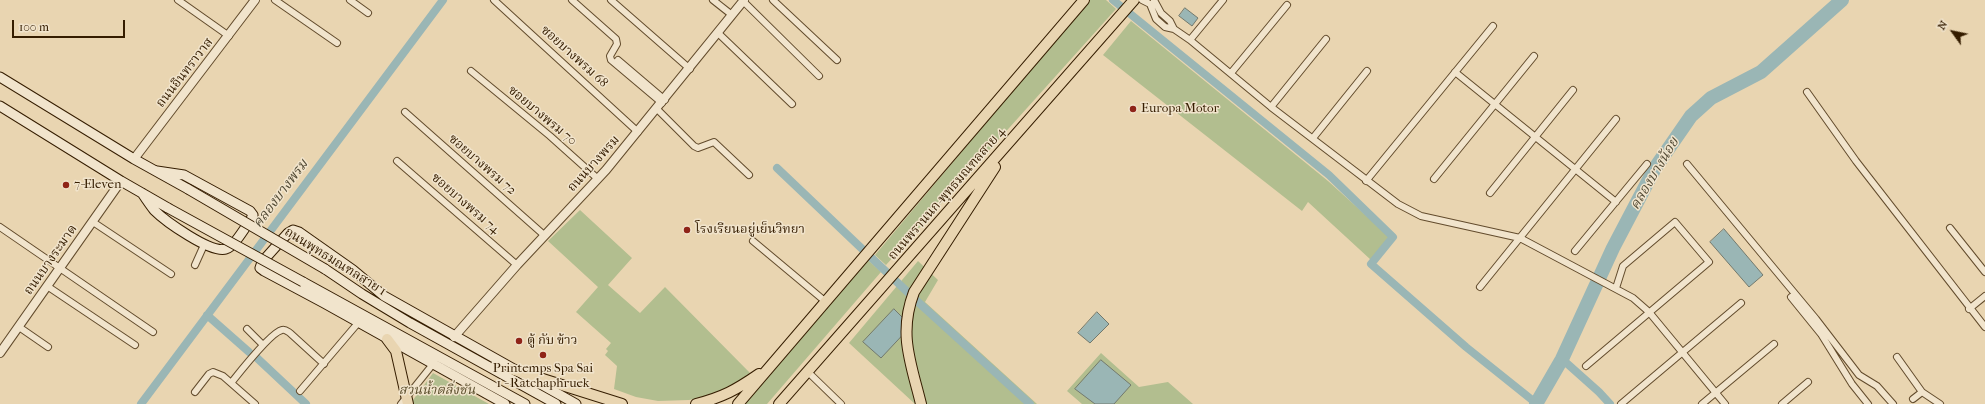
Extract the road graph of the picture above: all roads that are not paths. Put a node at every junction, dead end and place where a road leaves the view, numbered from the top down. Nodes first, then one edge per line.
1 (178, 0) edge
2 (255, 0) edge
3 (275, 0) edge
4 (350, 0) edge
5 (494, 0) edge
6 (572, 0) edge
7 (611, 0) edge
8 (712, 0) edge
9 (773, 0) edge
10 (1084, 0) edge
11 (1134, 0) edge
12 (1142, 0) edge
13 (1154, 0) edge
14 (1223, 0) edge
15 (744, 1) edge
16 (1287, 5) dead end
17 (368, 13) dead end
18 (732, 15) junction
19 (1493, 26) dead end
20 (1174, 29) junction
21 (718, 33) junction
22 (229, 36) junction
23 (1326, 39) dead end
24 (1190, 40) junction
25 (337, 43) dead end
26 (1534, 56) dead end
27 (618, 60) dead end
28 (837, 60) dead end
29 (690, 69) junction
30 (471, 71) dead end
31 (1367, 71) dead end
32 (1455, 72) junction
33 (1231, 73) junction
34 (0, 76) edge
35 (819, 76) dead end
36 (1573, 90) dead end
37 (1807, 92) dead end
38 (661, 104) junction
39 (792, 104) dead end
40 (1495, 104) junction
41 (0, 106) edge
42 (1271, 107) junction
43 (405, 112) dead end
44 (1616, 119) dead end
45 (638, 132) junction
46 (1535, 137) junction
47 (1013, 138) junction
48 (1313, 138) junction
49 (134, 159) junction
50 (397, 161) dead end
51 (1647, 164) dead end
52 (1687, 164) dead end
53 (1575, 169) junction
54 (157, 171) junction
55 (750, 175) dead end
56 (598, 179) junction
57 (1434, 179) dead end
58 (121, 181) junction
59 (1366, 181) junction
60 (142, 193) junction
61 (1490, 193) dead end
62 (1616, 202) junction
63 (93, 222) junction
64 (0, 227) edge
65 (1950, 228) dead end
66 (544, 235) junction
67 (1520, 238) junction
68 (753, 241) dead end
69 (204, 245) junction
70 (1575, 251) dead end
71 (517, 264) junction
72 (195, 265) dead end
73 (60, 268) junction
74 (1985, 272) edge
75 (171, 274) dead end
76 (336, 274) junction
77 (47, 286) junction
78 (1480, 286) dead end
79 (1616, 288) junction
80 (384, 296) junction
81 (1985, 296) edge
82 (1791, 297) dead end
83 (826, 302) junction
84 (1741, 303) dead end
85 (344, 305) junction
86 (1969, 308) junction
87 (1649, 312) junction
88 (358, 322) junction
89 (19, 327) junction
90 (1985, 327) edge
91 (247, 329) dead end
92 (370, 329) junction
93 (153, 332) dead end
94 (454, 337) junction
95 (387, 338) junction
96 (1774, 344) dead end
97 (135, 345) dead end
98 (263, 345) junction
99 (48, 347) dead end
100 (0, 353) edge
101 (1683, 353) junction
102 (1897, 357) dead end
103 (324, 364) junction
104 (433, 364) junction
105 (771, 365) junction
106 (1586, 366) dead end
107 (511, 368) junction
108 (808, 372) junction
109 (1808, 382) dead end
110 (231, 383) junction
111 (300, 391) dead end
112 (195, 392) dead end
113 (1922, 392) junction
114 (1716, 393) junction
115 (1912, 399) dead end
116 (405, 402) edge
117 (255, 404) edge
118 (505, 404) edge
119 (524, 404) edge
120 (556, 404) edge
121 (576, 404) edge
122 (622, 404) edge
123 (696, 404) edge
124 (738, 404) edge
125 (779, 404) edge
126 (842, 404) edge
127 (921, 404) edge
128 (1621, 404) edge
129 (1702, 404) edge
130 (1726, 404) edge
131 (1782, 404) edge
132 (1868, 404) edge
133 (1893, 404) edge
134 (1940, 404) edge

1 - 22 street
2 - 22 street, ถนนอินทราวาส
3 - 25 street
4 - 17 street
5 - 45 street, ซอยบางพรม 68
6 - 38 street
7 - 29 street
8 - 18 street
9 - 28 street
10 - 83 main road, ถนนพรานนก-พุทธมณฑลสาย 4
11 - 47 main road, ถนนพรานนก-พุทธมณฑลสาย 4
12 - 20 street
13 - 20 street
14 - 24 street
15 - 18 street, ถนนบางพรม
15 - 35 street
16 - 33 street
18 - 21 street, ถนนบางพรม
19 - 32 street
20 - 24 street
21 - 29 street, ถนนบางพรม
21 - 39 street
22 - 49 street, ถนนอินทราวาส
23 - 42 street
24 - 33 street
26 - 40 street
27 - 38 street
29 - 38 street, ถนนบางพรม
30 - 56 street, ซอยบางพรม 70
31 - 48 street
32 - 40 street
32 - 59 street
33 - 42 street
34 - 49 main road, ถนนพุทธมณฑลสาย 1
36 - 46 street
37 - 86 street
38 - 45 street, ถนนบางพรม
38 - 55 street
40 - 46 street
40 - 57 street
41 - 58 main road
42 - 48 street
43 - 66 street, ซอยบางพรม 72
44 - 53 street
45 - 56 street, ถนนบางพรม
46 - 53 street
46 - 61 street
47 - 108 main road, ถนนพรานนก-พุทธมณฑลสาย 4
47 - 127 main road
48 - 59 street
49 - 54 main road, ถนนพุทธมณฑลสาย 1
50 - 71 street, ซอยบางพรม 74
51 - 62 street
52 - 133 street
53 - 62 street
53 - 67 street
54 - 69 main road
54 - 76 main road, ถนนพุทธมณฑลสาย 1, bridge
56 - 66 street, ถนนบางพรม
58 - 60 main road
58 - 63 street, ถนนบางระมาด
59 - 67 street
60 - 69 main road
60 - 85 main road, bridge
62 - 70 street
63 - 73 street, ถนนบางระมาด
63 - 75 street
64 - 73 street
65 - 74 street
66 - 71 street, ถนนบางพรม
67 - 78 street
67 - 79 street
68 - 83 street
69 - 72 street
71 - 94 street, ถนนบางพรม
73 - 77 street, ถนนบางระมาด
73 - 93 street
76 - 80 main road
76 - 120 main road, ถนนพุทธมณฑลสาย 1
77 - 89 street, ถนนบางระมาด
77 - 97 street
79 - 87 street
79 - 87 street
80 - 88 main road
80 - 94 main road
81 - 86 street
82 - 132 street
83 - 105 main road, ถนนพรานนก-พุทธมณฑลสาย 4
84 - 101 street
85 - 92 main road
85 - 119 main road
86 - 90 street
87 - 101 street
87 - 106 street
88 - 92 main road
88 - 103 street
89 - 99 street
89 - 100 street, ถนนบางระมาด
91 - 98 street
92 - 95 main road
94 - 107 main road
95 - 104 main road
95 - 116 main road
96 - 114 street
98 - 103 street
98 - 110 street
101 - 114 street
101 - 128 street
102 - 113 street
103 - 111 street
104 - 116 street
104 - 118 main road
105 - 123 main road
105 - 124 main road, ถนนพรานนก-พุทธมณฑลสาย 4
107 - 121 main road
107 - 122 main road
108 - 125 main road, ถนนพรานนก-พุทธมณฑลสาย 4
108 - 126 street
109 - 131 street
110 - 112 street
110 - 117 street
113 - 115 street
113 - 134 street
114 - 129 street
114 - 130 street

